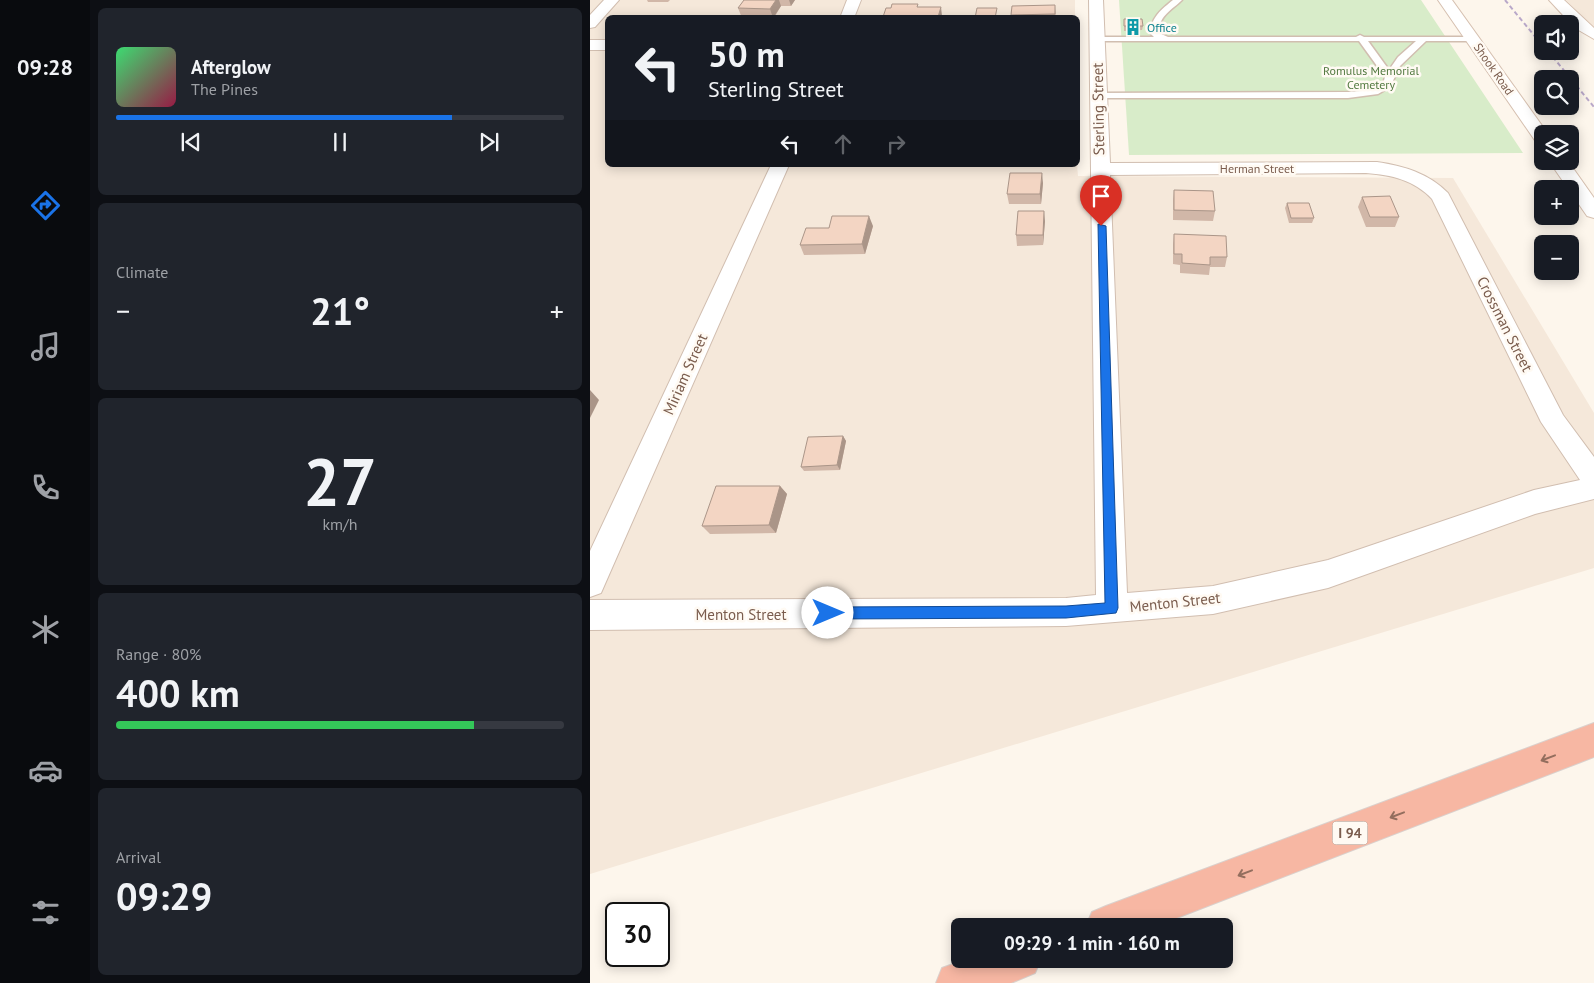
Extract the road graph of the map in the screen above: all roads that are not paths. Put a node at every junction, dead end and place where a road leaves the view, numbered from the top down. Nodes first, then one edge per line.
1 (612, 0) edge
2 (854, 0) edge
3 (1096, 0) edge
4 (1178, 0) edge
5 (1445, 0) edge
6 (1556, 0) edge
7 (848, 15) edge
8 (590, 24) edge
9 (1594, 35) edge
10 (1165, 38) junction
11 (1360, 38) junction
12 (1425, 38) junction
13 (1473, 39) junction
14 (1090, 41) edge
15 (605, 44) edge
16 (590, 45) edge
17 (1389, 77) junction
18 (1098, 96) junction
19 (1534, 127) edge
20 (779, 167) edge
21 (1100, 168) junction
22 (1564, 170) edge
23 (1412, 175) joint
24 (1594, 212) edge
25 (1594, 478) edge
26 (1594, 488) edge
27 (590, 583) edge
28 (1112, 608) junction
29 (590, 615) edge
30 (1594, 740) edge
31 (1127, 918) edge
32 (997, 968) edge
33 (957, 983) edge

1 - 8 street
2 - 7 street
3 - 14 street, Sterling Street
4 - 10 lane
5 - 13 street, Shook Road
6 - 9 street
10 - 11 lane
10 - 14 lane
11 - 12 lane
11 - 17 lane
12 - 13 lane
12 - 17 lane
13 - 19 street, Shook Road
14 - 18 street, Sterling Street
15 - 16 street
17 - 18 lane
18 - 21 street, Sterling Street
20 - 27 street, Miriam Street
21 - 23 street, Herman Street
21 - 28 street, Sterling Street
22 - 24 street
23 - 25 street, Crossman Street
26 - 28 street, Menton Street
28 - 29 street, Menton Street
30 -> 31 highway, I 94
32 - 33 highway

